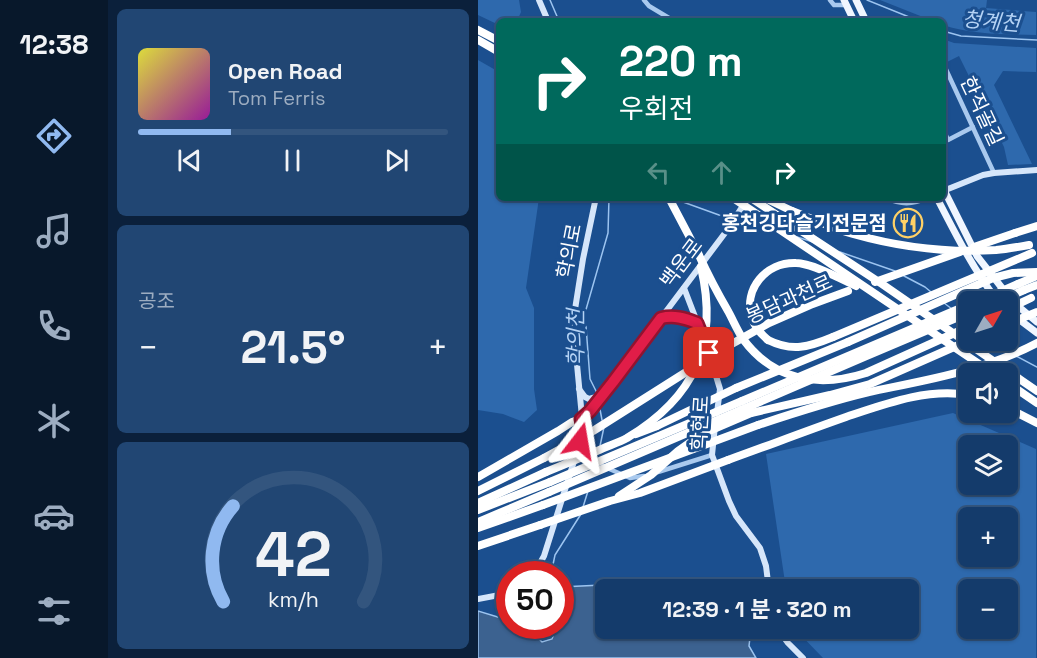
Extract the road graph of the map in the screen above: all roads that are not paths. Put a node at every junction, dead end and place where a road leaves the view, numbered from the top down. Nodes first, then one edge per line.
1 (539, 0) edge
2 (644, 0) edge
3 (832, 2) edge
4 (845, 2) edge
5 (857, 3) edge
6 (547, 18) edge
7 (669, 18) edge
8 (853, 18) edge
9 (863, 18) edge
10 (478, 30) edge
11 (496, 39) edge
12 (478, 40) edge
13 (496, 50) edge
14 (946, 69) edge
15 (973, 127) junction
16 (946, 136) edge
17 (1036, 170) edge
18 (994, 173) junction
19 (946, 189) edge
20 (946, 196) edge
21 (595, 201) edge
22 (671, 201) edge
23 (737, 201) edge
24 (748, 201) edge
25 (755, 201) edge
26 (772, 201) edge
27 (893, 201) edge
28 (921, 201) edge
29 (939, 201) edge
30 (1036, 226) edge
31 (1033, 248) edge
32 (698, 254) junction
33 (702, 263) junction
34 (1036, 274) edge
35 (1036, 285) edge
36 (1021, 287) junction
37 (684, 288) junction
38 (989, 291) edge
39 (1009, 291) edge
40 (1015, 291) edge
41 (876, 294) junction
42 (1034, 297) edge
43 (1018, 305) edge
44 (958, 310) edge
45 (1036, 312) edge
46 (958, 317) edge
47 (661, 318) junction
48 (1018, 318) edge
49 (1018, 320) edge
50 (1036, 322) edge
51 (697, 323) junction
52 (958, 332) edge
53 (1036, 333) edge
54 (1036, 343) edge
55 (958, 345) edge
56 (861, 354) junction
57 (978, 363) edge
58 (996, 363) edge
59 (1018, 378) joint
60 (1036, 385) edge
61 (579, 389) junction
62 (1018, 390) edge
63 (1036, 391) edge
64 (958, 394) edge
65 (594, 401) junction
66 (1036, 403) edge
67 (1018, 413) edge
68 (581, 419) junction
69 (1036, 423) edge
70 (625, 439) junction
71 (576, 455) junction
72 (712, 455) junction
73 (478, 477) edge
74 (478, 491) edge
75 (610, 501) junction
76 (478, 502) edge
77 (478, 510) edge
78 (478, 522) edge
79 (478, 528) edge
80 (478, 546) edge
81 (541, 561) edge
82 (768, 579) edge
83 (496, 596) edge
84 (478, 599) edge
85 (785, 639) edge
86 (803, 658) edge

1 - 6 street
2 - 7 street
3 - 4 street
4 - 8 main road
5 - 9 main road
10 - 11 highway
12 - 13 highway
14 - 15 street, 한직골길
15 - 16 street
15 - 18 street, 한직골길
17 - 18 street
18 - 19 street
20 - 50 main road
21 - 61 street, 학의로
22 - 32 highway
23 - 41 highway, bridge
24 - 33 street, 백운로
25 - 58 highway, bridge
26 - 31 highway, bridge
27 - 28 street
29 - 38 main road
30 - 74 highway, 봉담과천로, bridge
31 - 41 highway, bridge
32 - 33 highway, bridge
32 - 70 highway, bridge
33 - 37 street, 백운로
33 - 52 highway, bridge
34 - 36 highway
34 - 70 highway, bridge
35 - 36 highway
36 - 39 highway, bridge
36 - 40 highway, bridge
37 - 47 street, 백운로
37 - 51 street, 학현로
41 - 57 highway, bridge
42 - 43 highway, bridge
44 - 56 highway, bridge
45 - 49 highway, bridge
46 - 56 highway, bridge
47 - 51 street
47 - 65 street, 백운로
48 - 53 main road
51 - 72 street, 학현로
54 - 79 highway, bridge
55 - 75 highway, bridge
56 - 77 highway, bridge
56 - 78 highway, bridge
59 - 60 highway
59 - 63 highway
61 - 65 street
61 - 68 street, 학의로
62 - 66 highway
64 - 75 highway, bridge
65 - 68 street, 백운로
67 - 69 highway
68 - 71 street
68 - 73 highway
70 - 76 highway, bridge
71 - 72 street, bridge
71 - 81 street
72 - 82 street, 학현로
75 - 80 highway, bridge
83 - 84 street
85 - 86 street

